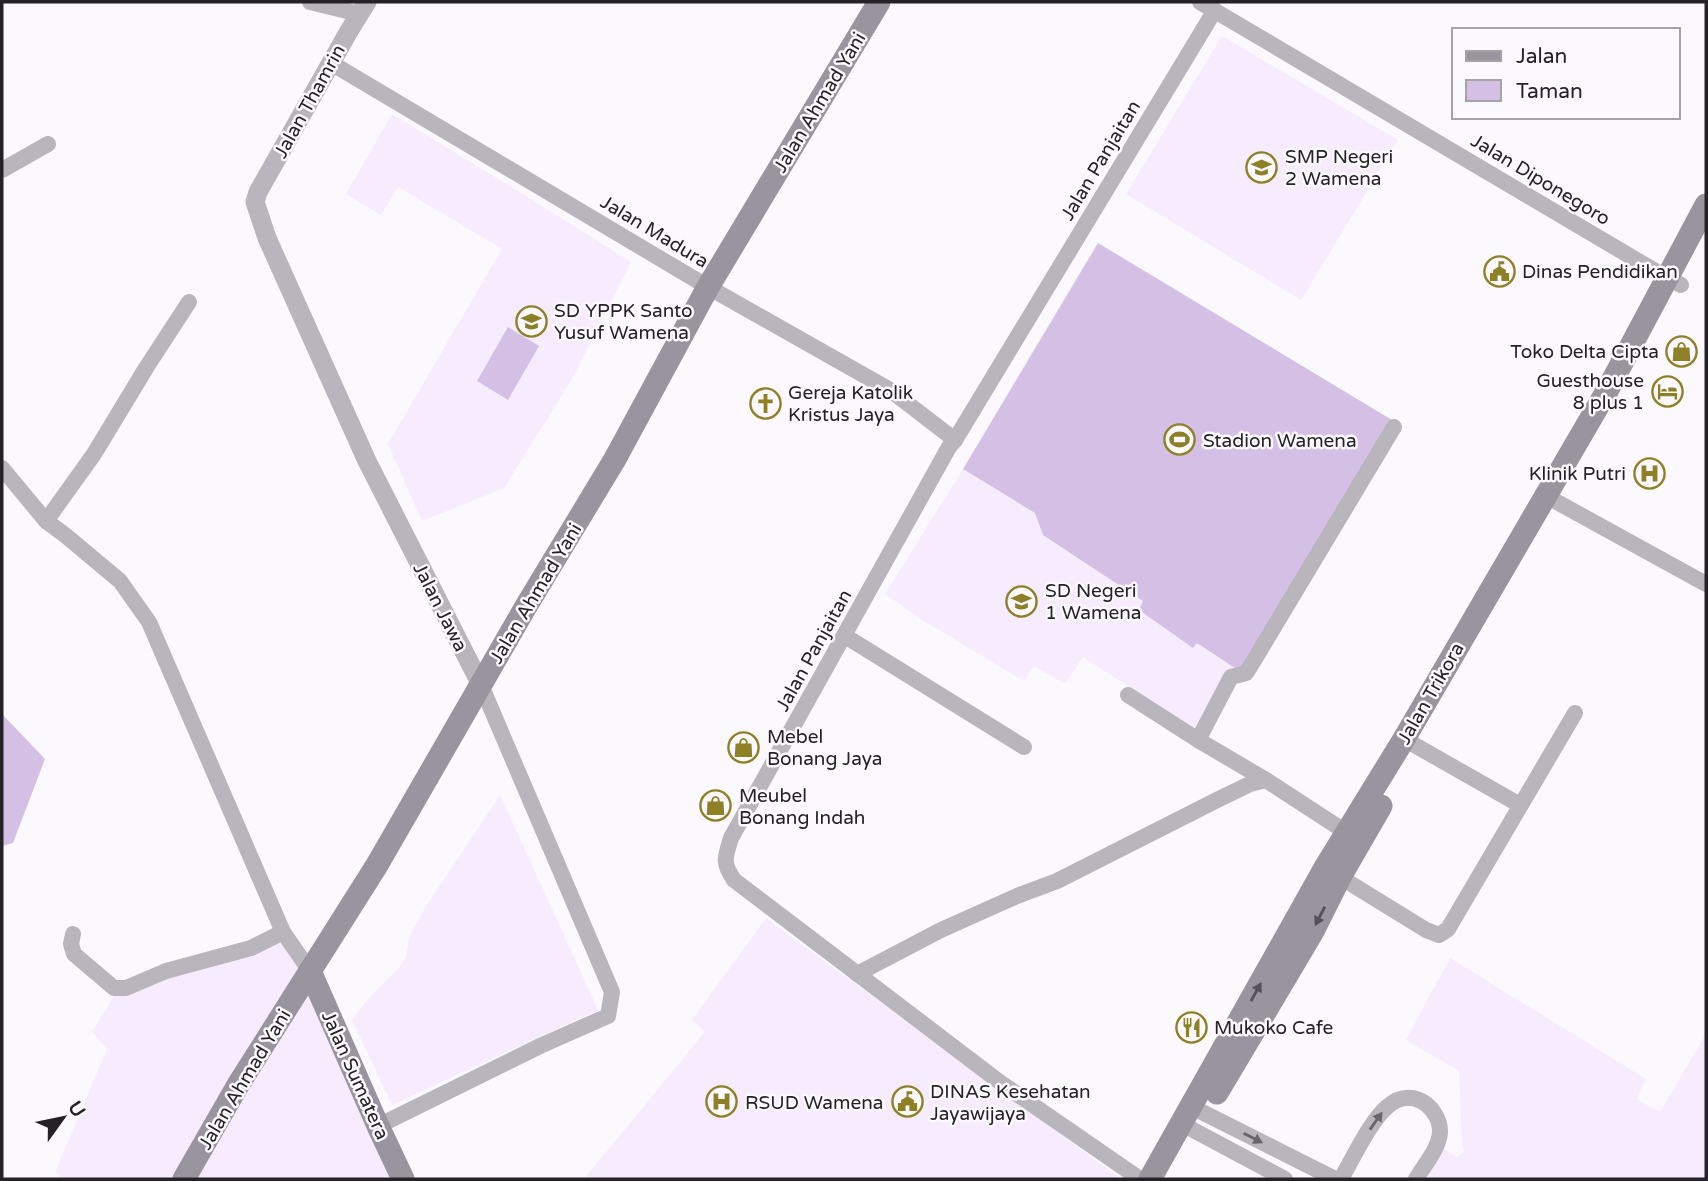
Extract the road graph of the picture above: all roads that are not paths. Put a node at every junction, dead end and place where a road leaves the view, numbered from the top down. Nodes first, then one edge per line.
1 (310, 2) edge
2 (879, 2) edge
3 (1200, 2) edge
4 (363, 8) edge
5 (1215, 10) junction
6 (331, 63) junction
7 (48, 144) dead end
8 (2, 170) edge
9 (256, 202) joint
10 (1706, 205) edge
11 (1706, 239) edge
12 (1674, 282) junction
13 (708, 287) junction
14 (188, 302) dead end
15 (1394, 427) dead end
16 (954, 440) junction
17 (2, 468) edge
18 (1553, 499) junction
19 (46, 522) junction
20 (1706, 584) edge
21 (845, 636) junction
22 (481, 685) junction
23 (1128, 695) dead end
24 (1575, 713) dead end
25 (1198, 740) junction
26 (1410, 743) junction
27 (1024, 747) dead end
28 (1266, 780) junction
29 (1520, 805) junction
30 (1353, 837) junction
31 (1340, 877) junction
32 (284, 932) junction
33 (73, 934) dead end
34 (310, 971) junction
35 (857, 974) junction
36 (1193, 1119) junction
37 (378, 1126) junction
38 (184, 1179) edge
39 (404, 1179) edge
40 (1140, 1179) edge
41 (1150, 1179) edge
42 (1167, 1179) edge
43 (1285, 1179) edge
44 (1335, 1179) edge
45 (1340, 1179) edge
46 (1416, 1179) edge

1 - 4 street
2 - 13 main road, Jalan Ahmad Yani
3 - 5 street, Jalan Diponegoro
4 - 6 street, Jalan Thamrin
5 - 12 street, Jalan Diponegoro
5 - 16 street, Jalan Panjaitan
6 - 9 street, Jalan Thamrin
6 - 13 street, Jalan Madura
7 - 8 street
9 - 22 street, Jalan Jawa
10 - 12 main road, Jalan Trikora
11 - 12 main road, Jalan Trikora
12 - 18 main road, Jalan Trikora
13 - 16 street, Jalan Madura
13 - 22 main road, Jalan Ahmad Yani
14 - 19 street
15 - 25 street
16 - 21 street, Jalan Panjaitan
17 - 19 street
18 - 20 street
18 - 26 main road, Jalan Trikora
19 - 32 street
21 - 27 street
21 - 35 street, Jalan Panjaitan
22 - 34 main road, Jalan Ahmad Yani
22 - 37 street, Jalan Jawa
23 - 25 street
24 - 29 street
25 - 28 street
26 - 29 street
26 - 30 main road, Jalan Trikora
28 - 30 street
28 - 35 street
29 - 31 street
30 - 31 main road, Jalan Trikora
36 -> 30 main road, Jalan Trikora
31 -> 36 main road, Jalan Trikora
32 - 33 street
32 - 34 street
34 - 37 main road, Jalan Sumatera
34 - 38 main road, Jalan Ahmad Yani
35 - 40 street, Jalan Panjaitan
36 - 41 main road, Jalan Trikora
36 - 42 main road, Jalan Trikora
36 - 43 street
36 -> 44 street
37 - 39 main road, Jalan Sumatera
45 -> 46 street

